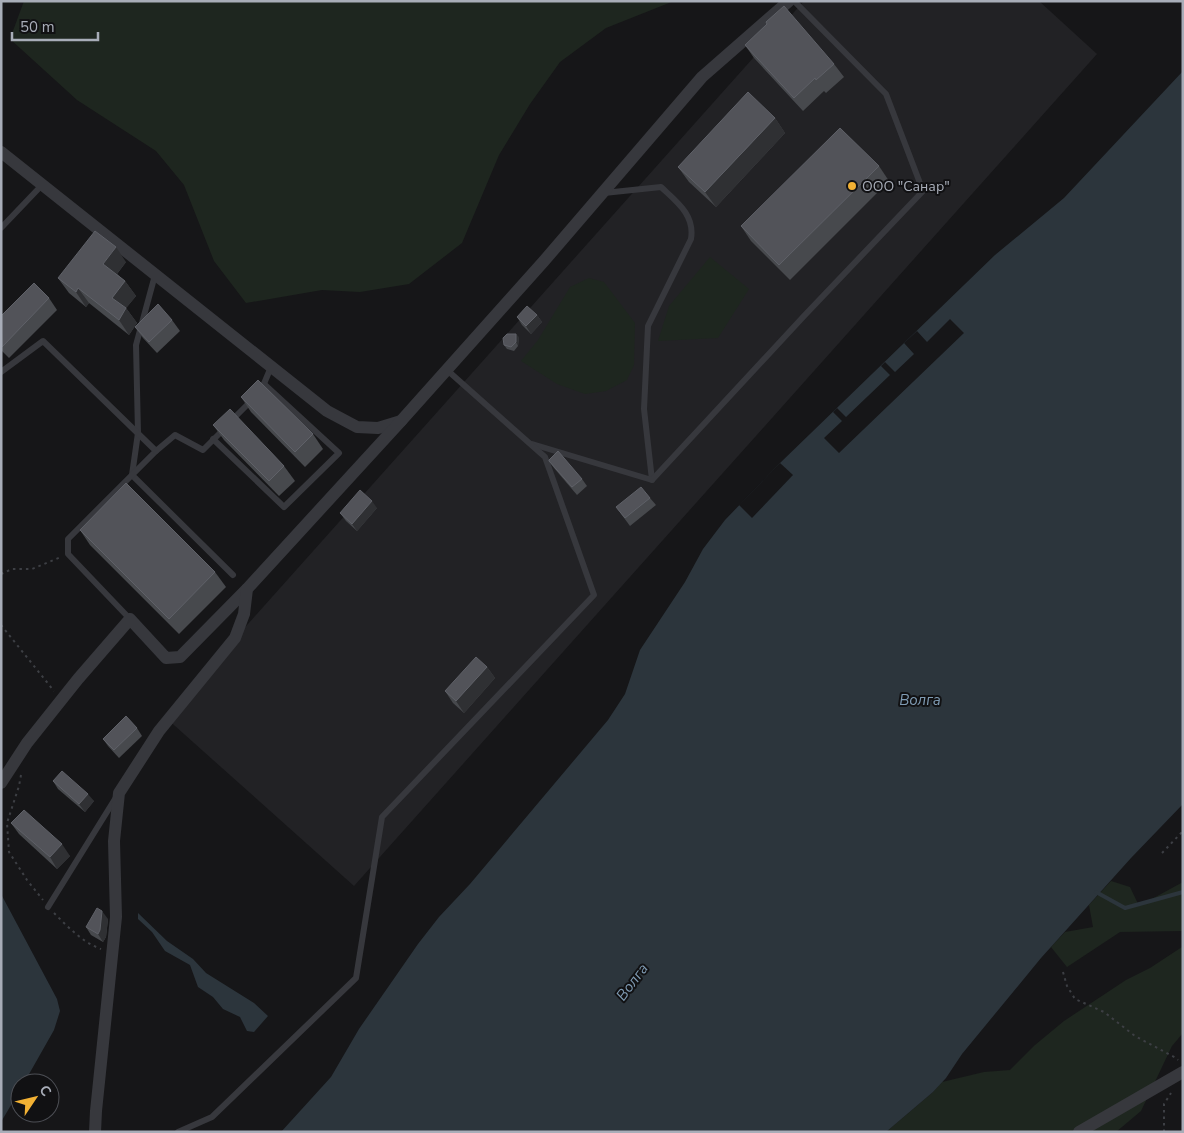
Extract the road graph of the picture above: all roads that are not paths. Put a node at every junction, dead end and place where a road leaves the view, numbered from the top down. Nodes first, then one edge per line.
1 (789, 1) edge
2 (794, 1) edge
3 (1, 152) edge
4 (42, 185) junction
5 (603, 193) junction
6 (1, 228) edge
7 (155, 275) junction
8 (271, 367) junction
9 (447, 370) junction
10 (1, 372) edge
11 (264, 384) junction
12 (261, 391) edge
13 (254, 398) edge
14 (402, 421) junction
15 (138, 433) junction
16 (213, 439) junction
17 (529, 443) junction
18 (156, 451) junction
19 (132, 475) junction
20 (652, 480) junction
21 (233, 575) dead end
22 (247, 589) junction
23 (130, 619) junction
24 (1, 783) edge
25 (119, 793) junction
26 (48, 906) road end
27 (1181, 1067) edge
28 (95, 1132) edge
29 (178, 1132) edge
30 (1079, 1132) edge

1 - 5 street
2 - 20 lane
3 - 4 street
4 - 6 lane
4 - 7 street
5 - 9 street
5 - 20 lane
7 - 8 street
7 - 15 lane
8 - 11 lane
8 - 14 street
9 - 14 street
9 - 17 lane
10 - 15 lane
11 - 12 lane
11 - 16 lane
13 - 16 lane
14 - 22 street
15 - 18 lane
15 - 19 lane
16 - 18 lane
17 - 20 lane
17 - 29 lane
18 - 19 lane
19 - 21 lane
19 - 23 lane
22 - 23 street
22 - 25 street
23 - 24 street
25 - 26 lane
25 - 28 street
27 - 30 street

